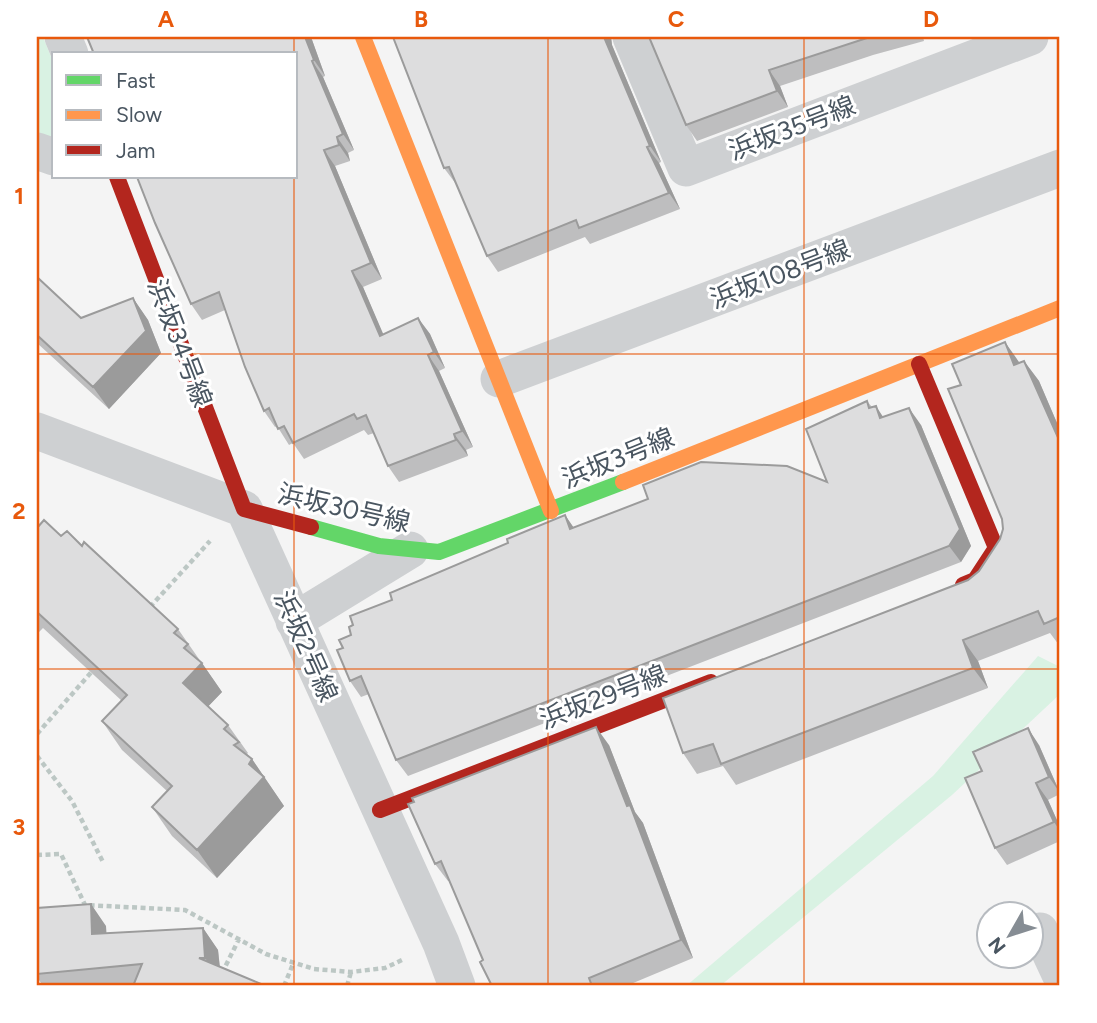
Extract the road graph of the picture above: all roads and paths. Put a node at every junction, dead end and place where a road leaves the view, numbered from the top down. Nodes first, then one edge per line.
1 (363, 37) edge
2 (631, 37) edge
3 (1030, 37) edge
4 (1060, 168) edge
5 (114, 178) edge
6 (1060, 308) edge
7 (919, 364) junction
8 (499, 379) junction
9 (37, 431) edge
10 (244, 509) junction
11 (551, 511) junction
12 (213, 537) dead end
13 (410, 550) junction
14 (949, 590) edge
15 (148, 610) edge
16 (295, 621) junction
17 (102, 662) edge
18 (729, 675) edge
19 (37, 734) edge
20 (37, 756) edge
21 (380, 810) junction
22 (37, 855) edge
23 (103, 862) dead end
24 (239, 939) junction
25 (1044, 940) edge
26 (407, 958) dead end
27 (293, 964) junction
28 (351, 972) junction
29 (1060, 974) edge
30 (219, 980) edge
31 (284, 986) edge
32 (347, 986) edge
33 (457, 986) edge

1 - 8 street, 浜坂3号線
2 - 3 street, 浜坂35号線
4 - 8 street, 浜坂108号線
5 - 10 street, 浜坂34号線
6 - 7 street, 浜坂3号線
7 - 11 street, 浜坂3号線
7 - 14 street
8 - 11 street, 浜坂3号線
9 - 10 street
10 - 13 street, 浜坂30号線
10 - 16 street, 浜坂2号線
11 - 13 street, 浜坂30号線
12 - 15 path
13 - 16 street
16 - 21 street, 浜坂2号線
17 - 19 path
18 - 21 street, 浜坂29号線
20 - 23 path
21 - 33 street, 浜坂2号線
22 - 24 path
24 - 27 path
24 - 30 path
25 - 29 street
26 - 28 path
27 - 28 path
27 - 31 path
28 - 32 path

